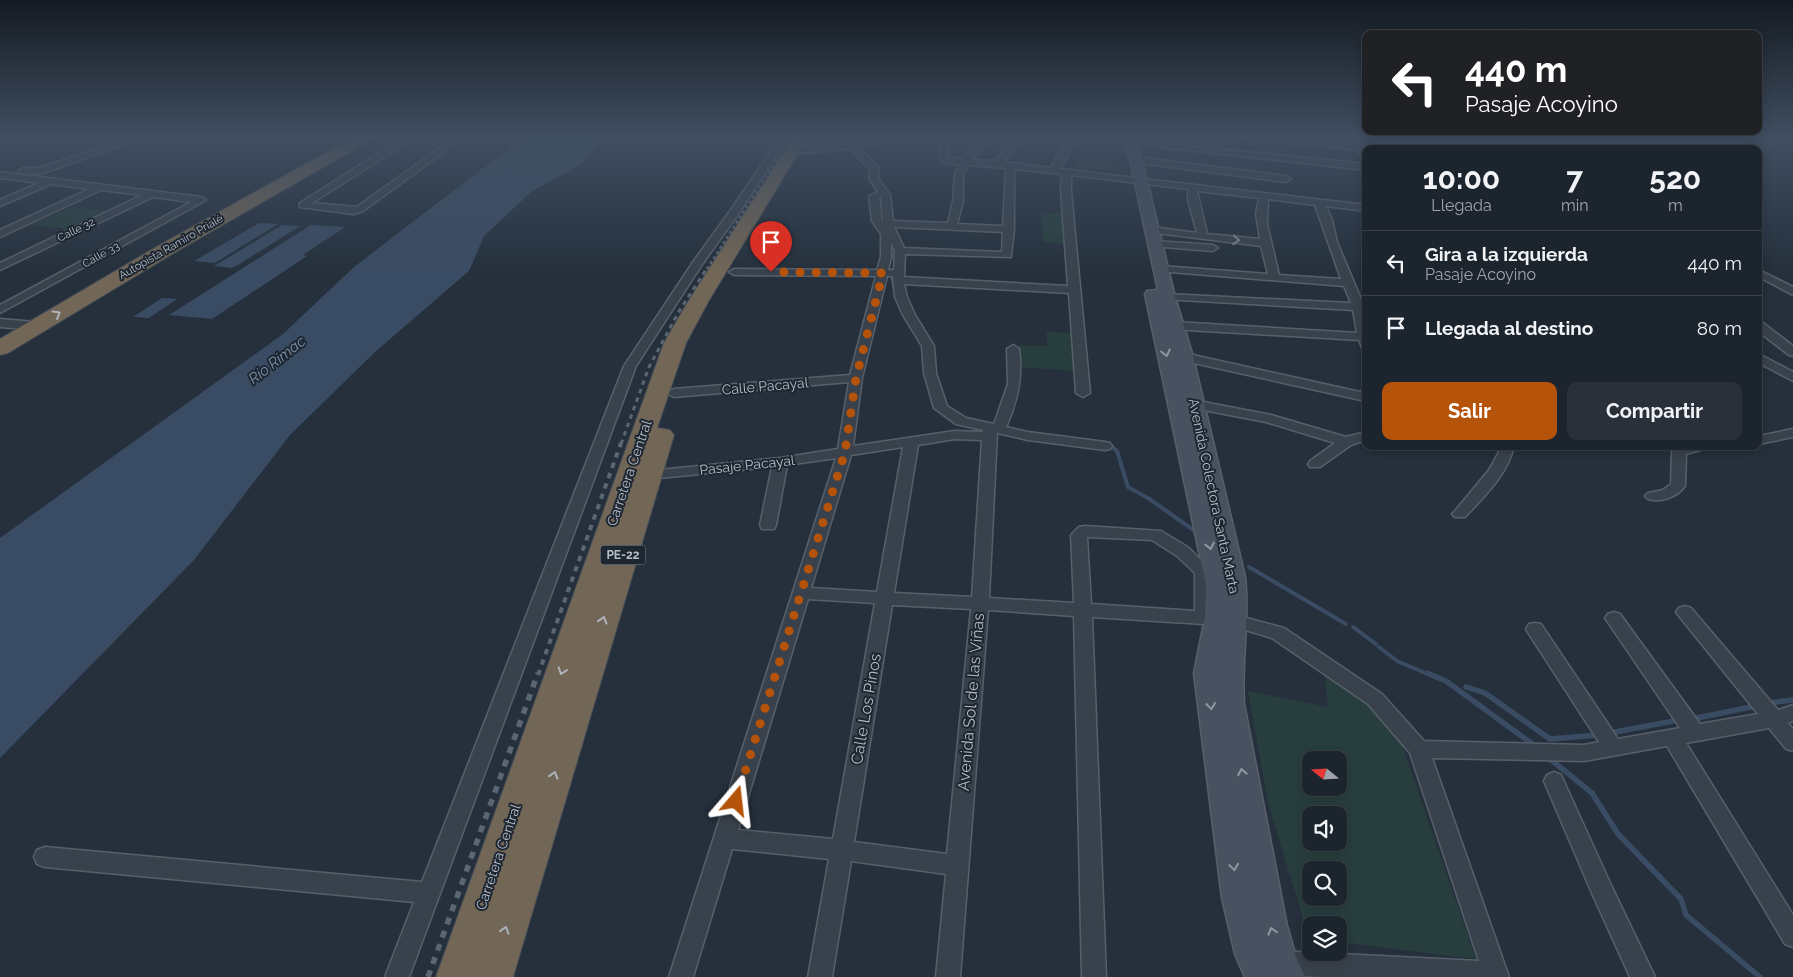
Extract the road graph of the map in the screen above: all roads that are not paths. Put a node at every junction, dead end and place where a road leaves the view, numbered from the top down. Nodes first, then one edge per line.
1 (41, 181) edge
2 (263, 181) edge
3 (288, 181) edge
4 (341, 181) edge
5 (399, 181) edge
6 (765, 181) edge
7 (778, 181) edge
8 (876, 181) edge
9 (960, 181) edge
10 (1010, 181) edge
11 (1067, 181) edge
12 (1135, 181) edge
13 (1137, 181) edge
14 (1180, 181) edge
15 (1285, 181) edge
16 (49, 182) junction
17 (101, 187) junction
18 (1192, 187) junction
19 (883, 193) junction
20 (152, 194) junction
21 (1264, 196) junction
22 (1284, 198) junction
23 (1319, 202) junction
24 (0, 203) edge
25 (1362, 207) edge
26 (744, 213) junction
27 (888, 224) junction
28 (952, 226) junction
29 (1009, 229) junction
30 (0, 234) edge
31 (1154, 237) junction
32 (1203, 237) junction
33 (1268, 248) junction
34 (900, 251) junction
35 (0, 267) edge
36 (1161, 269) junction
37 (734, 272) junction
38 (893, 275) junction
39 (1762, 275) edge
40 (1274, 276) junction
41 (1349, 283) junction
42 (1074, 290) junction
43 (1793, 292) edge
44 (1167, 297) junction
45 (1362, 308) edge
46 (10, 325) edge
47 (1175, 326) junction
48 (1762, 328) edge
49 (1362, 341) edge
50 (0, 348) edge
51 (1013, 349) dead end
52 (1793, 352) edge
53 (1184, 357) junction
54 (1762, 360) edge
55 (1793, 377) edge
56 (856, 378) junction
57 (674, 393) junction
58 (1083, 393) dead end
59 (1362, 396) edge
60 (1193, 404) junction
61 (992, 431) junction
62 (1793, 433) edge
63 (1362, 437) edge
64 (1762, 439) edge
65 (911, 442) junction
66 (1346, 442) junction
67 (1105, 446) dead end
68 (1507, 450) edge
69 (1686, 450) edge
70 (845, 452) junction
71 (780, 462) junction
72 (1315, 464) dead end
73 (648, 475) junction
74 (1653, 496) dead end
75 (1460, 514) dead end
76 (768, 525) dead end
77 (802, 592) junction
78 (885, 598) junction
79 (980, 604) junction
80 (1083, 610) junction
81 (1685, 612) dead end
82 (1614, 618) dead end
83 (1219, 619) junction
84 (1535, 629) dead end
85 (1784, 716) edge
86 (1694, 732) junction
87 (1671, 736) junction
88 (1793, 743) edge
89 (1613, 747) junction
90 (1419, 749) junction
91 (1554, 781) dead end
92 (724, 839) junction
93 (842, 850) junction
94 (45, 857) dead end
95 (958, 866) junction
96 (430, 893) junction
97 (1793, 936) edge
98 (1277, 972) edge
99 (1496, 975) edge
100 (396, 977) edge
101 (458, 977) edge
102 (491, 977) edge
103 (681, 977) edge
104 (820, 977) edge
105 (948, 977) edge
106 (1094, 977) edge
107 (1643, 977) edge

1 - 16 street
2 - 46 highway, Autopista Ramiro Prialé
46 -> 3 highway, Autopista Ramiro Prialé
4 - 5 street
6 - 26 highway, Carretera Central / PE-22
7 - 37 highway, Carretera Central / PE-22
8 - 19 street
9 - 28 street
10 - 29 street
11 - 42 street
12 -> 83 street, Avenida Colectora Santa Marta
13 - 31 street, Avenida Colectora Santa Marta
14 - 18 street
15 - 22 street
16 - 17 street
16 - 24 street
17 - 20 street
17 - 30 street
18 - 21 street
18 - 32 street
19 - 27 street
19 - 38 street
20 - 35 street, Calle 32
20 - 46 street, Calle 33
21 - 22 street
21 - 33 street
22 - 23 street
23 - 25 street
23 - 41 street
26 - 96 street
26 -> 101 highway, Carretera Central / PE-22
27 - 28 street
27 - 34 street
28 - 29 street
29 - 34 street
31 - 32 street
31 - 33 street
31 - 36 street, Avenida Colectora Santa Marta
32 -> 33 street
33 - 40 street
34 - 38 street
36 - 40 street
36 - 44 street, Avenida Colectora Santa Marta
37 - 38 street
37 - 57 highway, Carretera Central / PE-22
38 - 42 street
38 - 56 street
38 - 61 street
39 - 43 street
40 - 41 street
41 - 45 street
42 - 58 street
44 - 45 street
44 - 47 street, Avenida Colectora Santa Marta
46 - 50 highway, Autopista Ramiro Prialé
47 - 49 street
47 - 53 street, Avenida Colectora Santa Marta
48 - 52 street
51 - 61 street, Avenida Sol de las Viñas
53 - 59 street
53 - 60 street, Avenida Colectora Santa Marta
54 - 55 street
56 - 57 street, Calle Pacayal
56 - 70 street
57 - 73 highway, Carretera Central / PE-22
60 - 66 street
60 - 83 street, Avenida Colectora Santa Marta
61 - 65 street, Pasaje Pacayal
61 - 67 street
61 - 79 street, Avenida Sol de las Viñas
62 - 64 street
63 - 66 street
65 - 70 street, Pasaje Pacayal
65 - 78 street, Calle Los Pinos
66 - 72 street
68 - 75 street
69 - 74 street
70 - 71 street, Pasaje Pacayal
70 - 77 street
71 - 73 street, Pasaje Pacayal
71 - 76 street
102 -> 73 highway, Carretera Central / PE-22
77 - 78 street
77 - 92 street
78 - 79 street
78 - 93 street, Calle Los Pinos
79 - 80 street
79 - 95 street, Avenida Sol de las Viñas
80 - 83 street
80 - 83 street
80 - 106 street
81 - 85 street
82 - 86 street
83 - 90 street
83 - 98 street, Avenida Colectora Santa Marta
84 - 89 street
85 - 86 street
85 - 88 street
86 - 87 street
87 - 89 street
87 - 97 street
89 - 90 street
90 - 99 street
91 - 107 street
92 - 93 street
92 - 103 street
93 - 95 street
93 - 104 street, Calle Los Pinos
94 - 96 street
95 - 105 street, Avenida Sol de las Viñas
96 - 100 street
98 - 99 street

